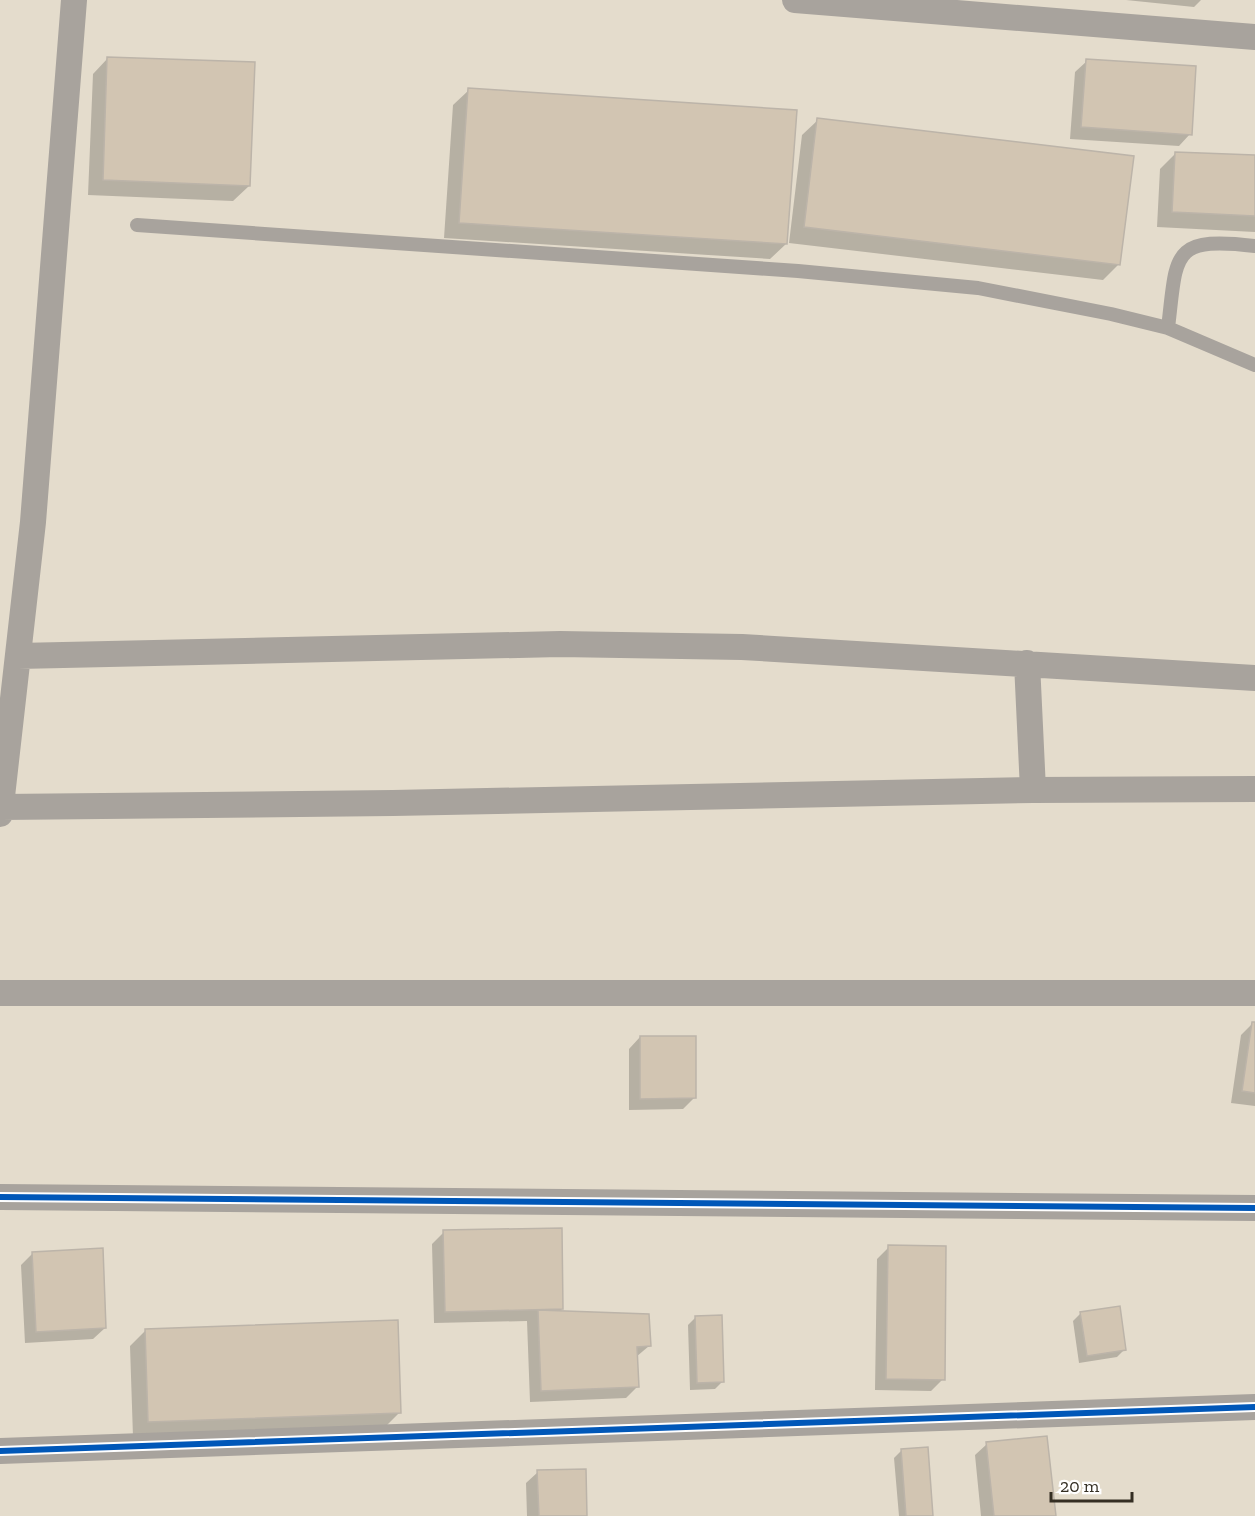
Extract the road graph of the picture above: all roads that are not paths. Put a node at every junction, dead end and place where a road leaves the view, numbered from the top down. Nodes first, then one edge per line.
1 (74, 0) edge
2 (795, 0) edge
3 (998, 8) edge
4 (1255, 37) edge
5 (137, 225) dead end
6 (1255, 246) edge
7 (1168, 328) junction
8 (1255, 365) edge
9 (18, 656) junction
10 (1027, 663) junction
11 (1255, 678) edge
12 (1255, 789) edge
13 (1033, 790) junction
14 (1, 807) edge
15 (0, 814) edge
16 (0, 993) edge
17 (1255, 993) edge
18 (0, 1197) edge
19 (1255, 1208) edge
20 (1255, 1407) edge
21 (0, 1451) edge

1 - 9 street
2 - 3 street
3 - 4 street
5 - 7 lane
6 - 7 lane
7 - 8 lane
9 - 10 street
9 - 14 street
10 - 11 street
10 - 13 street
12 - 13 street
13 - 14 street
14 - 15 street
16 - 17 street
18 - 19 street
20 - 21 street

